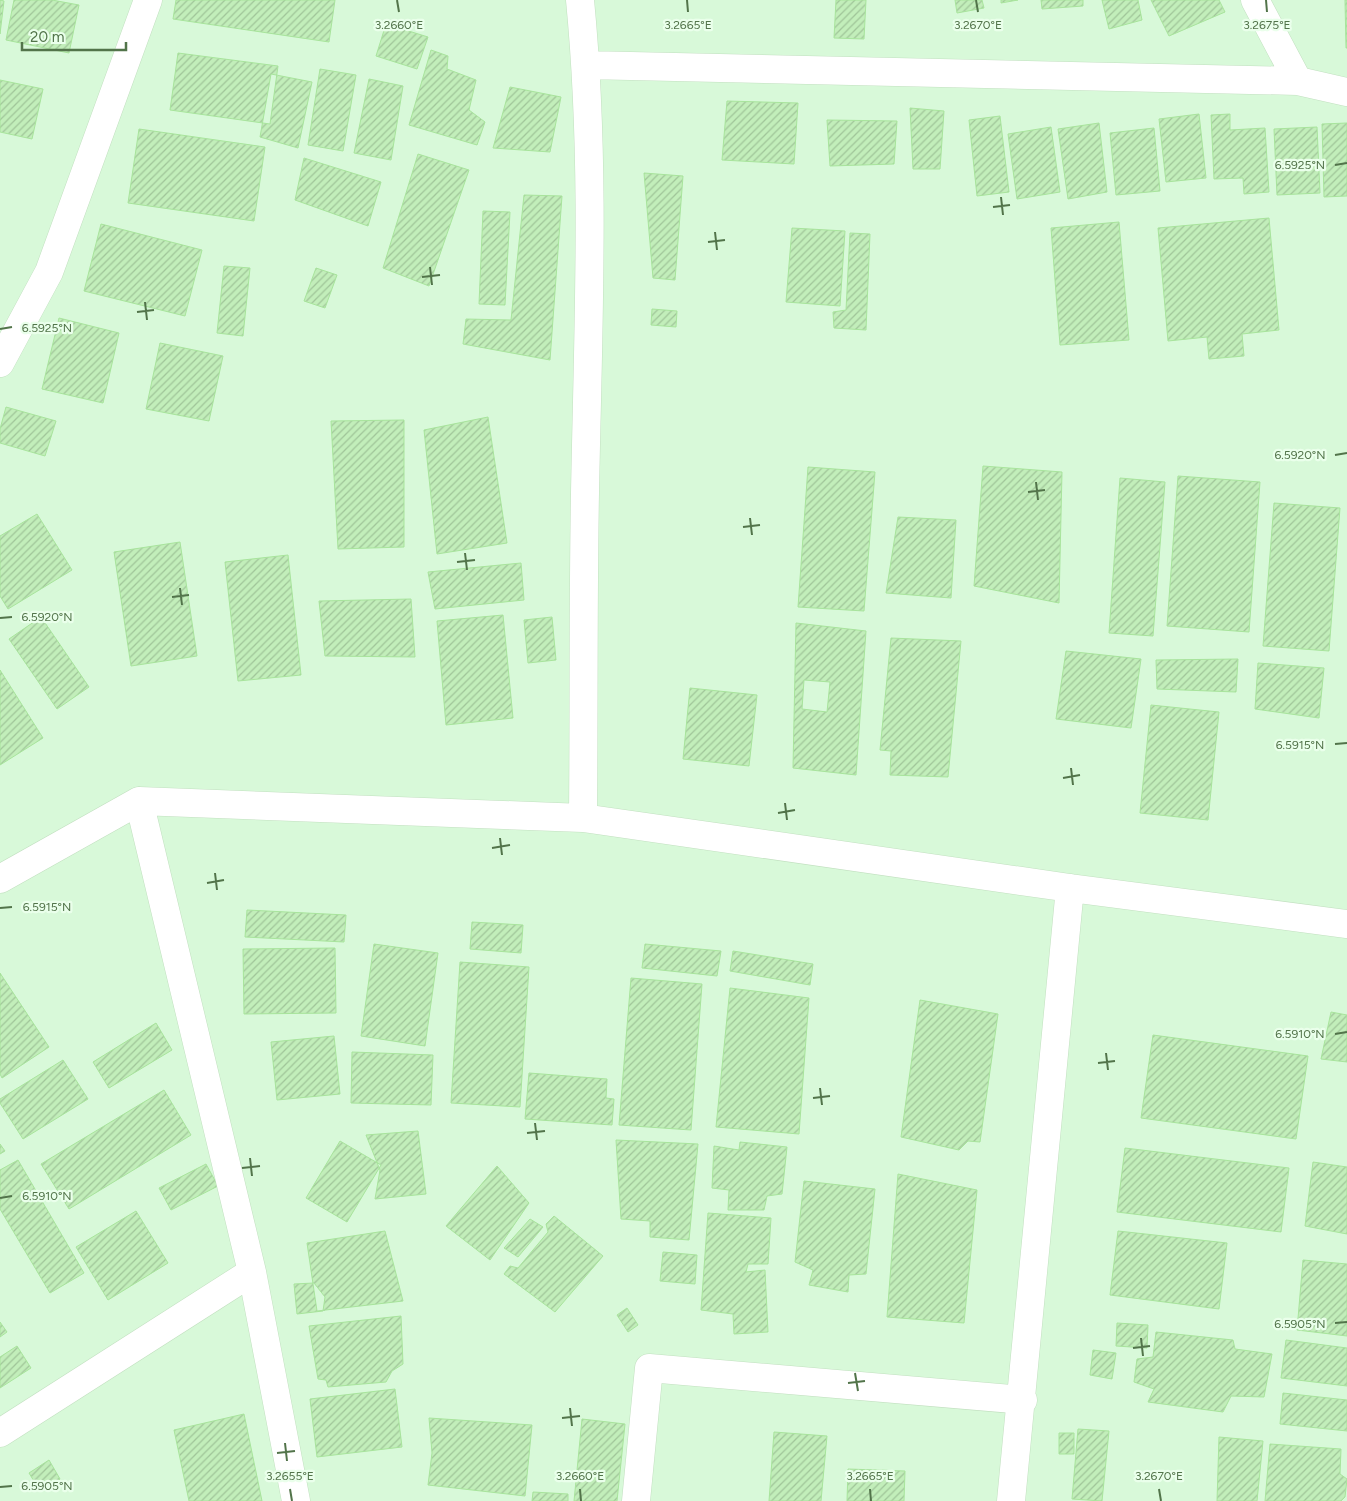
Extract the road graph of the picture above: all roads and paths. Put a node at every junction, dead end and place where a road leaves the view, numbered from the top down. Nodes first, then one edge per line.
1 (148, 0) edge
2 (580, 0) edge
3 (1255, 0) edge
4 (586, 65) junction
5 (1298, 82) junction
6 (1347, 92) edge
7 (0, 363) edge
8 (139, 801) junction
9 (583, 818) junction
10 (0, 879) edge
11 (1070, 888) junction
12 (1347, 924) edge
13 (252, 1272) junction
14 (1022, 1400) junction
15 (0, 1433) edge
16 (296, 1501) edge
17 (636, 1501) edge
18 (1011, 1501) edge

1 - 7 street
2 - 4 street
3 - 5 street
4 - 5 street
4 - 9 street
5 - 6 street
8 - 9 street
8 - 10 street
8 - 13 street
9 - 11 street
11 - 12 street
11 - 14 street
13 - 15 street
13 - 16 street
14 - 17 street
14 - 18 street

